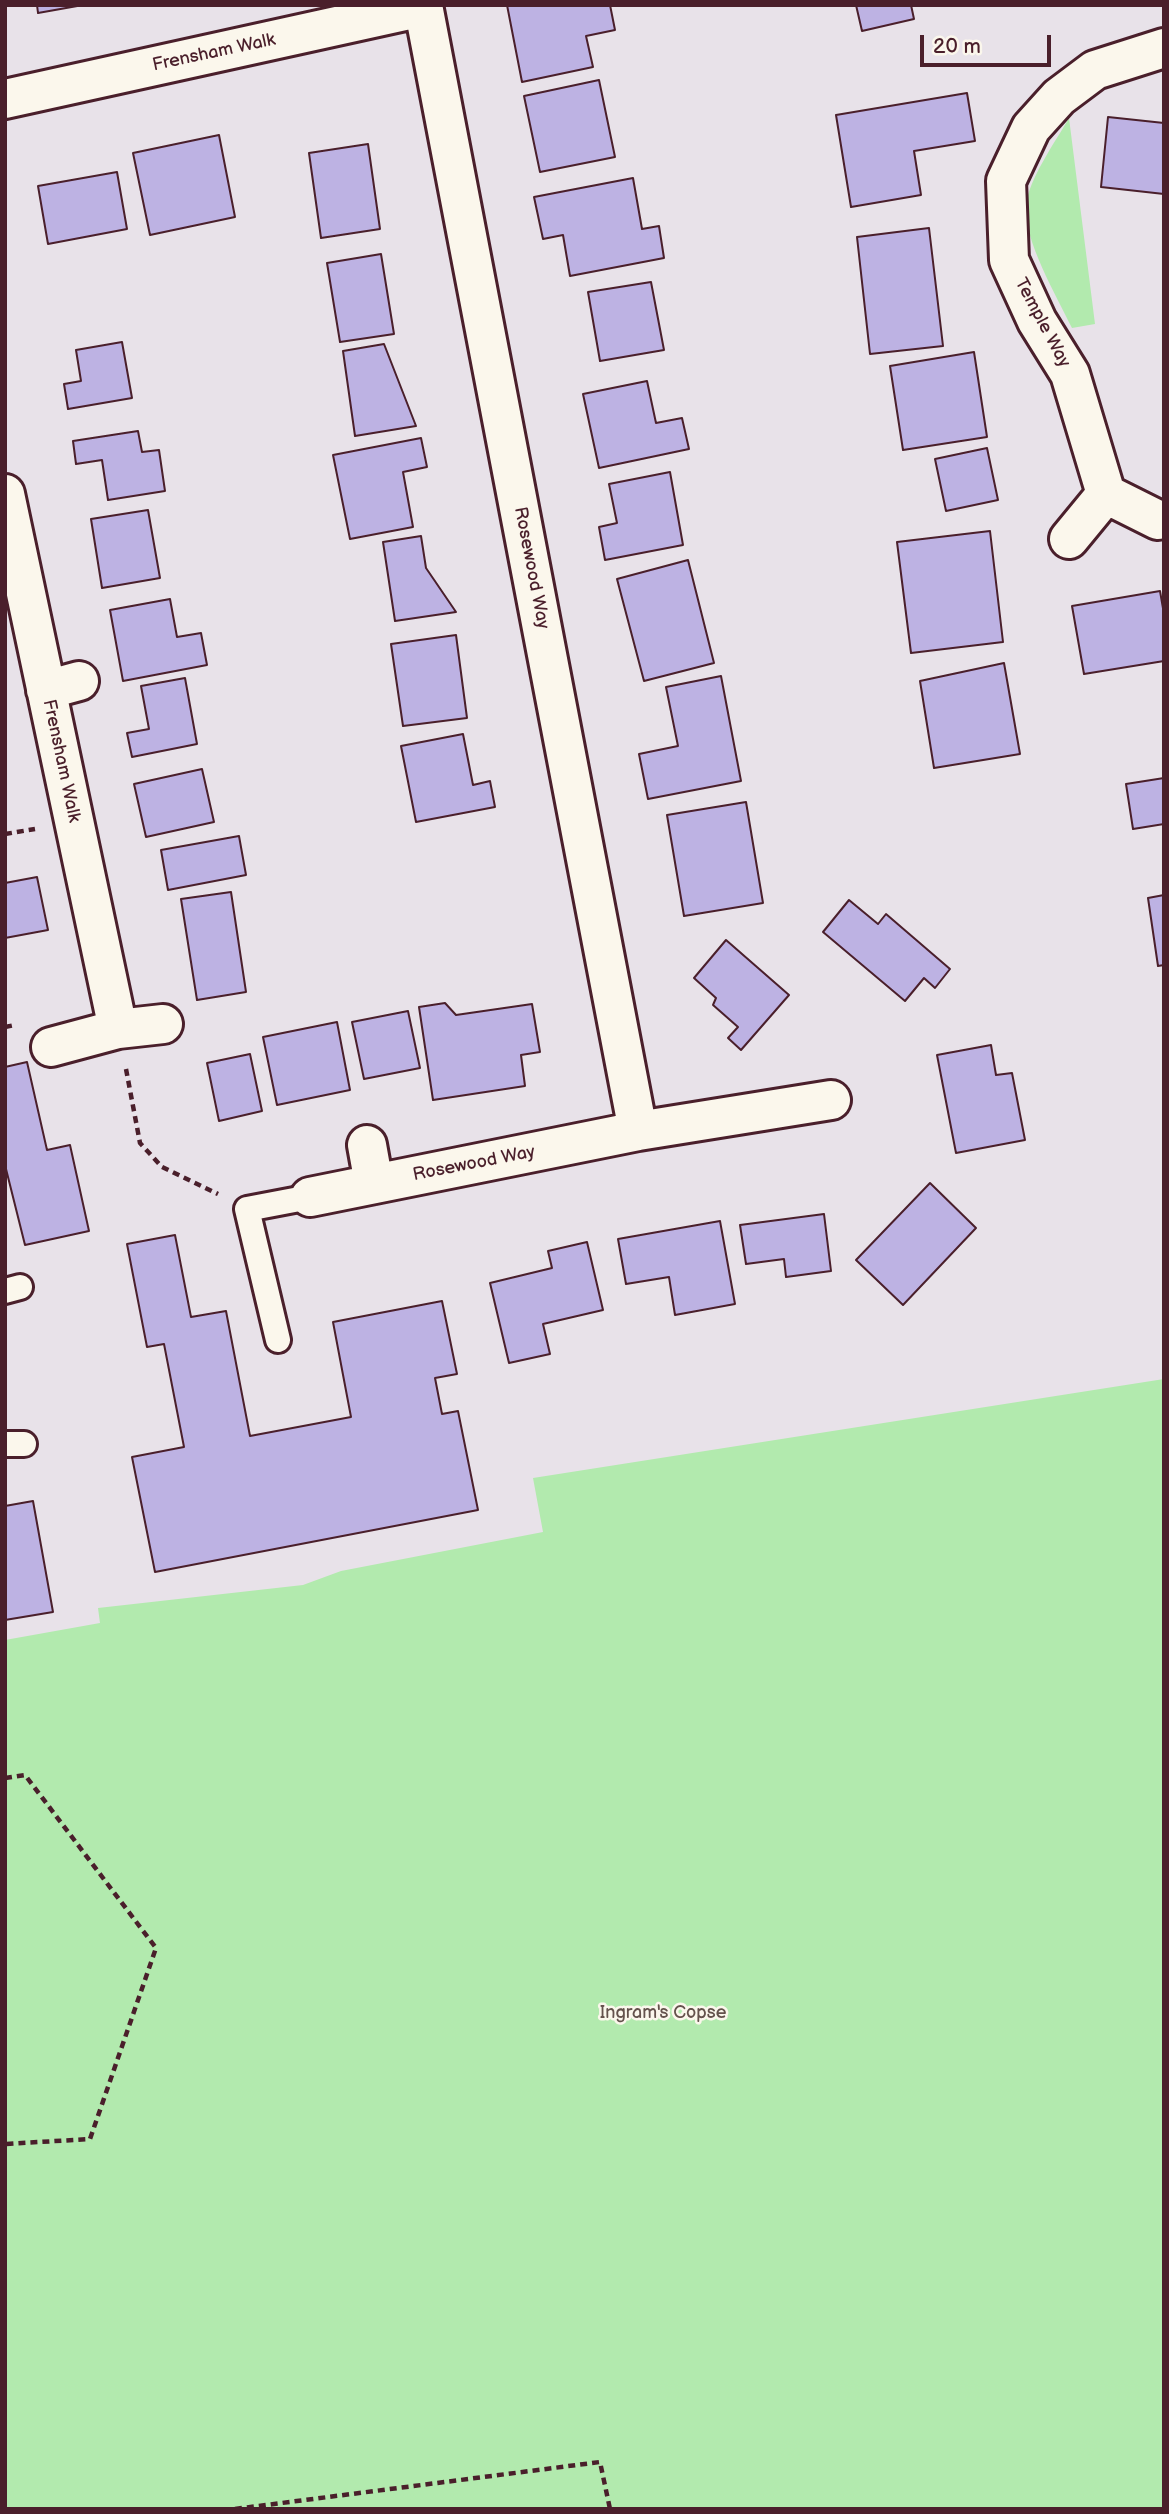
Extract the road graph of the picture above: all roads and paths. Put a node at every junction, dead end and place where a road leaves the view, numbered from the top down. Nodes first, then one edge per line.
1 (423, 6) edge
2 (1164, 48) edge
3 (5, 99) edge
4 (5, 494) edge
5 (1106, 494) junction
6 (1158, 520) dead end
7 (1069, 539) dead end
8 (163, 1024) dead end
9 (118, 1029) junction
10 (51, 1047) dead end
11 (831, 1100) dead end
12 (638, 1131) junction
13 (367, 1145) dead end
14 (374, 1184) junction
15 (310, 1196) joint
16 (247, 1209) junction
17 (278, 1340) dead end
18 (5, 1778) edge
19 (5, 2144) edge
20 (235, 2509) edge
21 (610, 2509) edge

1 - 3 street, Frensham Walk
1 - 12 street, Rosewood Way
2 - 5 street, Temple Way
4 - 9 street, Frensham Walk
5 - 6 street
5 - 7 street
8 - 9 street
9 - 10 street
9 - 16 path
11 - 12 street, Rosewood Way
12 - 14 street, Rosewood Way
13 - 14 street
14 - 15 street, Rosewood Way
15 - 16 lane
16 - 17 lane
18 - 19 path
20 - 21 path

